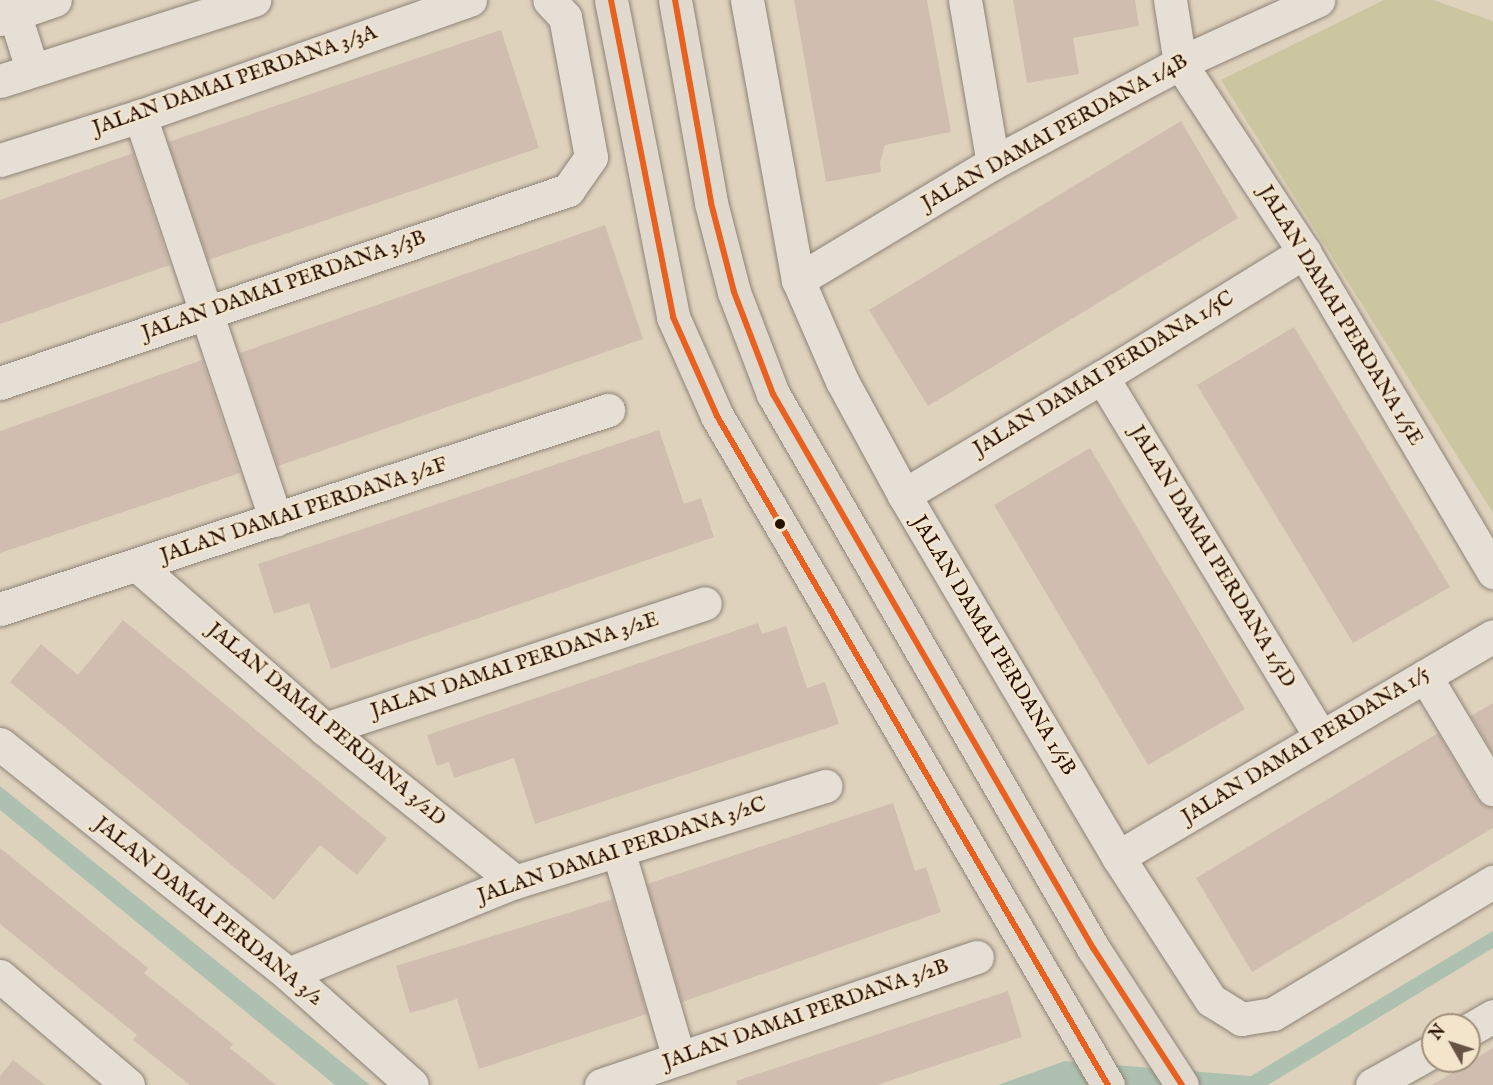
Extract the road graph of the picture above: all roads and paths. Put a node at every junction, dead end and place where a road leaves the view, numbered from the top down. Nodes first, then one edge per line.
1 (55, 0) edge
2 (254, 0) edge
3 (470, 0) edge
4 (549, 0) edge
5 (611, 0) edge
6 (675, 0) edge
7 (747, 0) edge
8 (965, 0) edge
9 (1170, 0) edge
10 (1318, 0) edge
11 (8, 11) edge
12 (1180, 63) junction
13 (32, 69) junction
14 (0, 81) edge
15 (140, 116) junction
16 (0, 160) edge
17 (993, 163) junction
18 (1304, 252) junction
19 (798, 280) junction
20 (206, 313) junction
21 (1102, 377) junction
22 (0, 383) edge
23 (608, 411) dead end
24 (904, 495) junction
25 (276, 520) junction
26 (138, 566) junction
27 (1493, 572) edge
28 (705, 603) dead end
29 (0, 609) edge
30 (1493, 636) edge
31 (1425, 676) junction
32 (325, 729) junction
33 (1321, 737) junction
34 (0, 744) edge
35 (825, 786) dead end
36 (1493, 789) edge
37 (618, 850) junction
38 (1118, 857) junction
39 (515, 882) junction
40 (1493, 882) edge
41 (977, 957) dead end
42 (288, 974) junction
43 (1, 979) edge
44 (679, 1058) junction
45 (1421, 1068) edge
46 (128, 1085) edge
47 (412, 1085) edge
48 (601, 1085) edge
49 (1108, 1085) edge
50 (1182, 1085) edge
51 (1372, 1085) edge

1 - 11 street
2 - 13 street
3 - 15 street, JALAN DAMAI PERDANA 3/3A
4 - 20 street, JALAN DAMAI PERDANA 3/3B
5 - 49 main road
6 - 50 main road
7 - 19 street, JALAN DAMAI PERDANA 1/5B
8 - 17 street
9 - 12 street
10 - 12 street, JALAN DAMAI PERDANA 1/4B
11 - 13 street
12 - 17 street, JALAN DAMAI PERDANA 1/4B
12 - 18 street, JALAN DAMAI PERDANA 1/5E
13 - 14 street
15 - 16 street, JALAN DAMAI PERDANA 3/3A
15 - 20 street
17 - 19 street, JALAN DAMAI PERDANA 1/4B
18 - 21 street, JALAN DAMAI PERDANA 1/5C
18 - 27 street, JALAN DAMAI PERDANA 1/5E
19 - 24 street, JALAN DAMAI PERDANA 1/5B
20 - 22 street, JALAN DAMAI PERDANA 3/3B
20 - 25 street
21 - 24 street, JALAN DAMAI PERDANA 1/5C
21 - 33 street, JALAN DAMAI PERDANA 1/5D
23 - 25 street, JALAN DAMAI PERDANA 3/2F
24 - 38 street, JALAN DAMAI PERDANA 1/5B
25 - 26 street, JALAN DAMAI PERDANA 3/2F
26 - 29 street, JALAN DAMAI PERDANA 3/2F
26 - 32 street, JALAN DAMAI PERDANA 3/2D
28 - 32 street, JALAN DAMAI PERDANA 3/2E
30 - 31 street, JALAN DAMAI PERDANA 1/5
31 - 33 street, JALAN DAMAI PERDANA 1/5
31 - 36 street
32 - 39 street, JALAN DAMAI PERDANA 3/2D
33 - 38 street, JALAN DAMAI PERDANA 1/5
34 - 42 street, JALAN DAMAI PERDANA 3/2
35 - 37 street, JALAN DAMAI PERDANA 3/2C
37 - 39 street, JALAN DAMAI PERDANA 3/2C
37 - 44 street
38 - 40 street, JALAN DAMAI PERDANA 1/5B
39 - 42 street, JALAN DAMAI PERDANA 3/2C
41 - 44 street, JALAN DAMAI PERDANA 3/2B
42 - 47 street, JALAN DAMAI PERDANA 3/2
43 - 46 street
44 - 48 street, JALAN DAMAI PERDANA 3/2B
45 - 51 street

